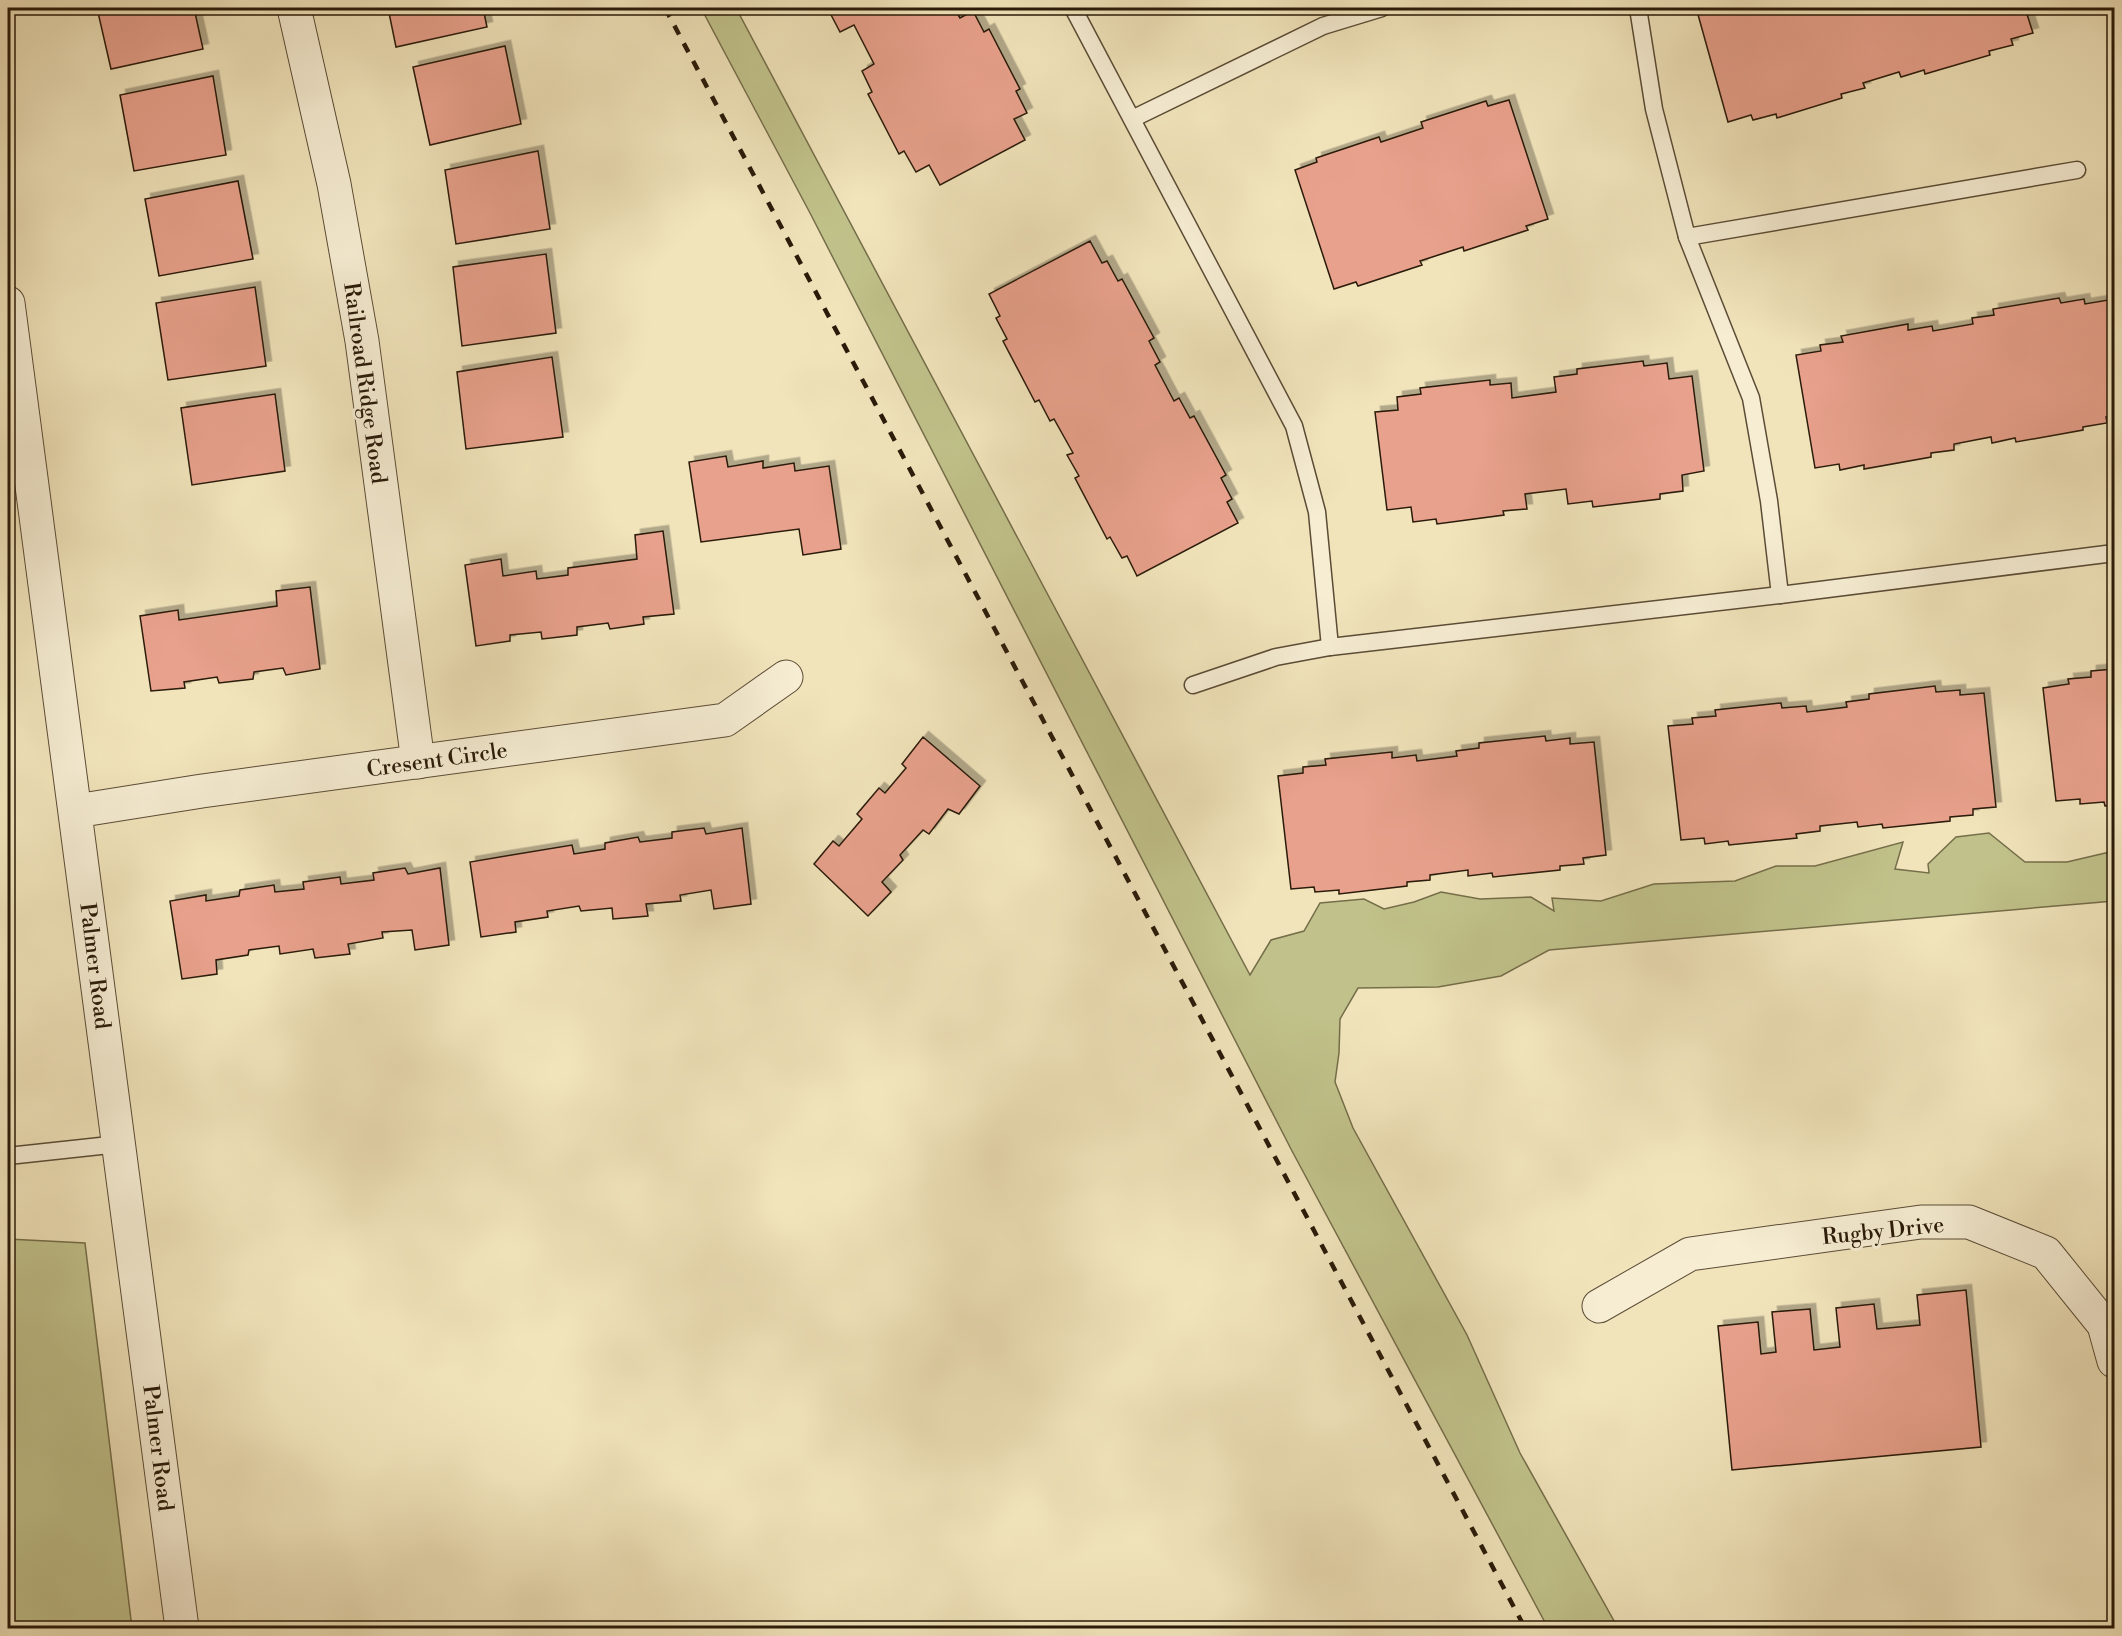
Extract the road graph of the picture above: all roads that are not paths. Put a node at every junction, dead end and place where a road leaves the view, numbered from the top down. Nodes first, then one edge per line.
1 (294, 8) edge
2 (1073, 8) edge
3 (1382, 8) edge
4 (1638, 8) edge
5 (1132, 119) junction
6 (2077, 170) dead end
7 (1687, 237) junction
8 (9, 324) edge
9 (2115, 553) edge
10 (1780, 595) junction
11 (1330, 647) junction
12 (786, 677) dead end
13 (1193, 686) dead end
14 (418, 762) junction
15 (76, 811) junction
16 (119, 1144) junction
17 (8, 1156) edge
18 (1599, 1306) dead end
19 (2115, 1361) edge
20 (182, 1629) edge

1 - 14 street, Railroad Ridge Road
2 - 5 lane
3 - 5 lane
4 - 7 lane
5 - 11 lane
6 - 7 lane
7 - 10 lane
8 - 15 street, Palmer Road
9 - 10 lane
10 - 11 lane
11 - 13 lane
12 - 14 street, Cresent Circle
14 - 15 street, Cresent Circle
15 - 16 street, Palmer Road
16 - 17 lane
16 - 20 street, Palmer Road
18 - 19 street, Rugby Drive

